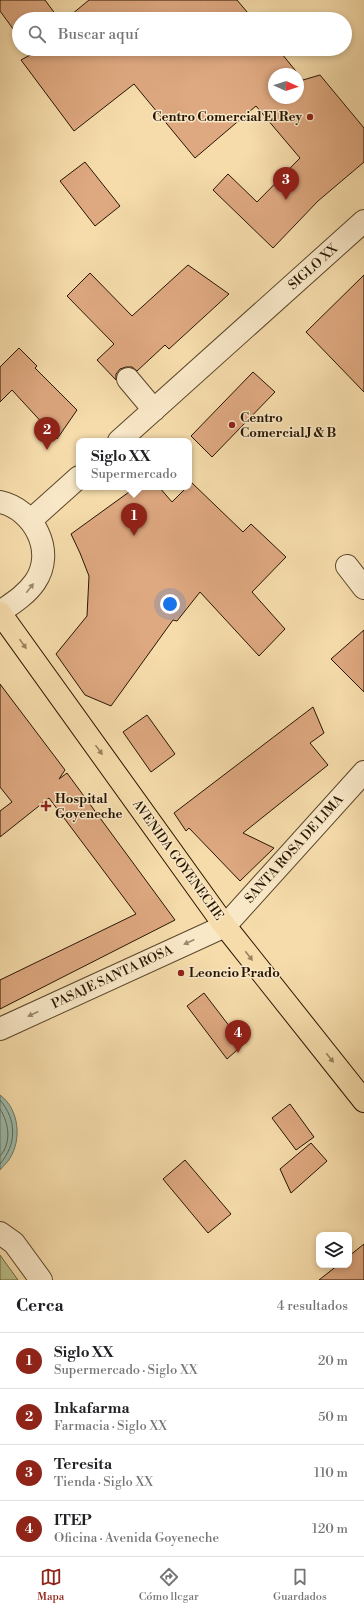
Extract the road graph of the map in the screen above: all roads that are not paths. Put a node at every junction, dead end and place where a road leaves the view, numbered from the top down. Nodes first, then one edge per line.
1 (364, 221) edge
2 (128, 379) dead end
3 (154, 410) junction
4 (122, 438) edge
5 (76, 480) edge
6 (0, 502) edge
7 (31, 520) junction
8 (347, 566) dead end
9 (364, 588) edge
10 (0, 612) edge
11 (364, 772) edge
12 (225, 926) junction
13 (0, 1028) edge
14 (364, 1101) edge
15 (0, 1233) edge
16 (41, 1280) edge

1 - 3 street, SIGLO XX
2 - 3 street
3 - 4 street, SIGLO XX
5 - 7 street
6 - 7 street
10 -> 7 street
8 - 9 street
10 -> 12 main road, AVENIDA GOYENECHE
11 - 12 street, SANTA ROSA DE LIMA
12 -> 13 street, PASAJE SANTA ROSA
12 -> 14 main road, AVENIDA GOYENECHE
15 - 16 street

